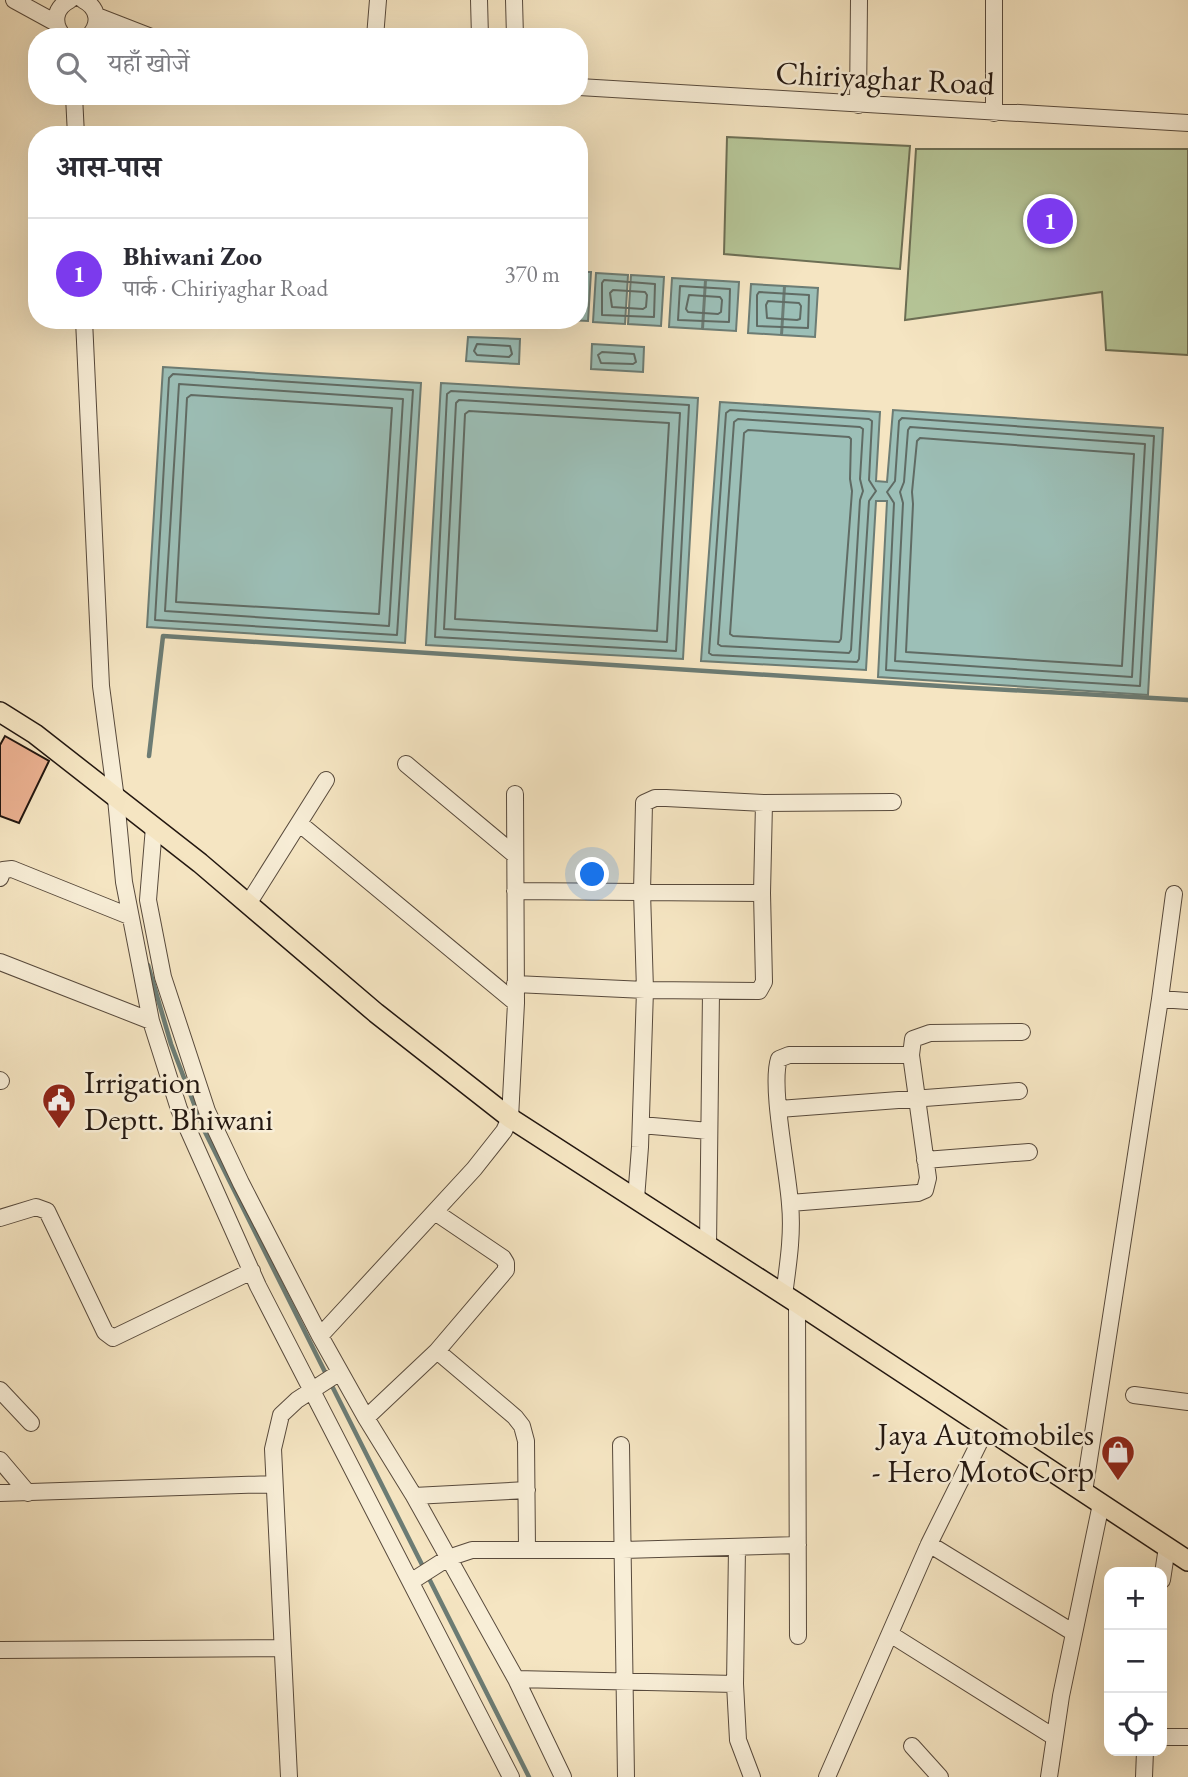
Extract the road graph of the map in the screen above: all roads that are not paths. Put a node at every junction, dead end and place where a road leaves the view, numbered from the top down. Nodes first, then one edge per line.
1 (14, 0) edge
2 (83, 0) edge
3 (378, 0) edge
4 (480, 0) edge
5 (514, 0) edge
6 (859, 0) edge
7 (994, 0) edge
8 (64, 1) edge
9 (97, 16) junction
10 (57, 28) edge
11 (60, 28) edge
12 (95, 28) edge
13 (128, 28) edge
14 (376, 28) edge
15 (480, 28) edge
16 (515, 28) edge
17 (588, 88) edge
18 (74, 105) edge
19 (858, 105) junction
20 (994, 113) junction
21 (1188, 123) edge
22 (76, 126) edge
23 (85, 329) edge
24 (0, 712) edge
25 (406, 764) dead end
26 (326, 780) dead end
27 (515, 794) dead end
28 (116, 799) junction
29 (893, 802) dead end
30 (764, 803) junction
31 (300, 824) junction
32 (154, 827) junction
33 (515, 855) junction
34 (2, 871) edge
35 (515, 891) junction
36 (642, 892) junction
37 (762, 893) junction
38 (1174, 894) dead end
39 (248, 904) junction
40 (129, 916) junction
41 (0, 962) edge
42 (515, 984) junction
43 (645, 990) junction
44 (711, 992) junction
45 (1160, 999) junction
46 (1188, 1001) edge
47 (516, 1003) junction
48 (152, 1021) junction
49 (1022, 1032) dead end
50 (911, 1055) junction
51 (1018, 1091) dead end
52 (918, 1098) junction
53 (779, 1109) junction
54 (510, 1118) junction
55 (641, 1125) junction
56 (709, 1131) junction
57 (1029, 1152) dead end
58 (925, 1160) junction
59 (636, 1199) junction
60 (790, 1203) junction
61 (435, 1212) junction
62 (0, 1219) edge
63 (708, 1246) junction
64 (252, 1270) junction
65 (791, 1299) junction
66 (320, 1336) junction
67 (437, 1351) junction
68 (328, 1380) junction
69 (0, 1390) edge
70 (1135, 1395) dead end
71 (1188, 1402) edge
72 (366, 1418) junction
73 (32, 1423) dead end
74 (986, 1429) junction
75 (621, 1445) dead end
76 (0, 1460) edge
77 (274, 1484) junction
78 (527, 1490) junction
79 (1084, 1492) junction
80 (0, 1493) edge
81 (28, 1493) junction
82 (414, 1496) junction
83 (1101, 1504) junction
84 (929, 1544) junction
85 (797, 1545) junction
86 (1167, 1547) junction
87 (737, 1548) junction
88 (527, 1549) junction
89 (623, 1550) junction
90 (448, 1558) junction
91 (1188, 1561) edge
92 (1164, 1567) edge
93 (421, 1576) junction
94 (1074, 1633) junction
95 (890, 1634) junction
96 (798, 1636) dead end
97 (282, 1648) junction
98 (0, 1650) edge
99 (516, 1679) junction
100 (626, 1682) junction
101 (735, 1684) junction
102 (1054, 1737) junction
103 (1167, 1737) edge
104 (1188, 1737) edge
105 (912, 1746) dead end
106 (1145, 1756) edge
107 (289, 1777) edge
108 (511, 1777) edge
109 (562, 1777) edge
110 (626, 1777) edge
111 (752, 1777) edge
112 (827, 1777) edge
113 (940, 1777) edge
114 (1049, 1777) edge
115 (1144, 1777) edge

1 - 10 street
2 - 9 street
3 - 14 street
4 - 15 street
5 - 16 street
6 - 19 street
7 - 20 street
8 - 11 street
9 - 12 street
9 - 13 street
17 - 19 street, Chiriyaghar Road
18 - 22 street
19 - 20 street, Chiriyaghar Road
20 - 21 street, Chiriyaghar Road
23 - 28 street
24 - 28 main road
25 - 33 street
26 - 31 street
27 - 33 street
28 - 32 main road
28 - 40 street
29 - 30 street
30 - 36 street
30 - 37 street
31 - 39 street
31 - 47 street
32 - 39 main road
32 - 66 street
33 - 35 street
34 - 40 street
35 - 36 street
35 - 42 street
36 - 37 street
36 - 43 street
37 - 44 street
38 - 45 street
39 - 54 main road
40 - 48 street
41 - 48 street
42 - 43 street
42 - 47 street
43 - 44 street
43 - 55 street
44 - 56 street
45 - 46 street
45 - 79 street
47 - 54 street
48 - 64 street
49 - 50 street
50 - 52 street
50 - 53 street
51 - 52 street
52 - 53 street
52 - 58 street
53 - 60 street
54 - 59 main road
54 - 61 street
55 - 56 street
55 - 59 street
56 - 63 street
57 - 58 street
58 - 60 street
59 - 63 main road
60 - 65 street
61 - 66 street
61 - 67 street
62 - 64 street
63 - 65 main road
64 - 68 street
65 - 74 main road
65 - 85 street
66 - 68 street
67 - 72 street
67 - 78 street
68 - 72 street
68 - 77 street
68 - 93 street
69 - 73 street
70 - 71 street
72 - 82 street
74 - 79 main road
74 - 84 street
75 - 89 street
76 - 81 street
77 - 81 street
77 - 97 street
78 - 82 street
78 - 88 street
79 - 83 main road
80 - 81 street
82 - 90 street
83 - 86 main road
83 - 94 street
84 - 94 street
84 - 95 street
85 - 87 street
85 - 96 street
86 - 91 main road
86 - 92 street
87 - 89 street
87 - 101 street
88 - 89 street
88 - 90 street
89 - 100 street
90 - 93 street
90 - 99 street
93 - 108 street
94 - 102 street
95 - 102 street
95 - 112 street
97 - 98 street
97 - 107 street
99 - 100 street
99 - 109 street
100 - 101 street
100 - 110 street
101 - 111 street
102 - 114 street
103 - 104 street
105 - 113 street
106 - 115 street

